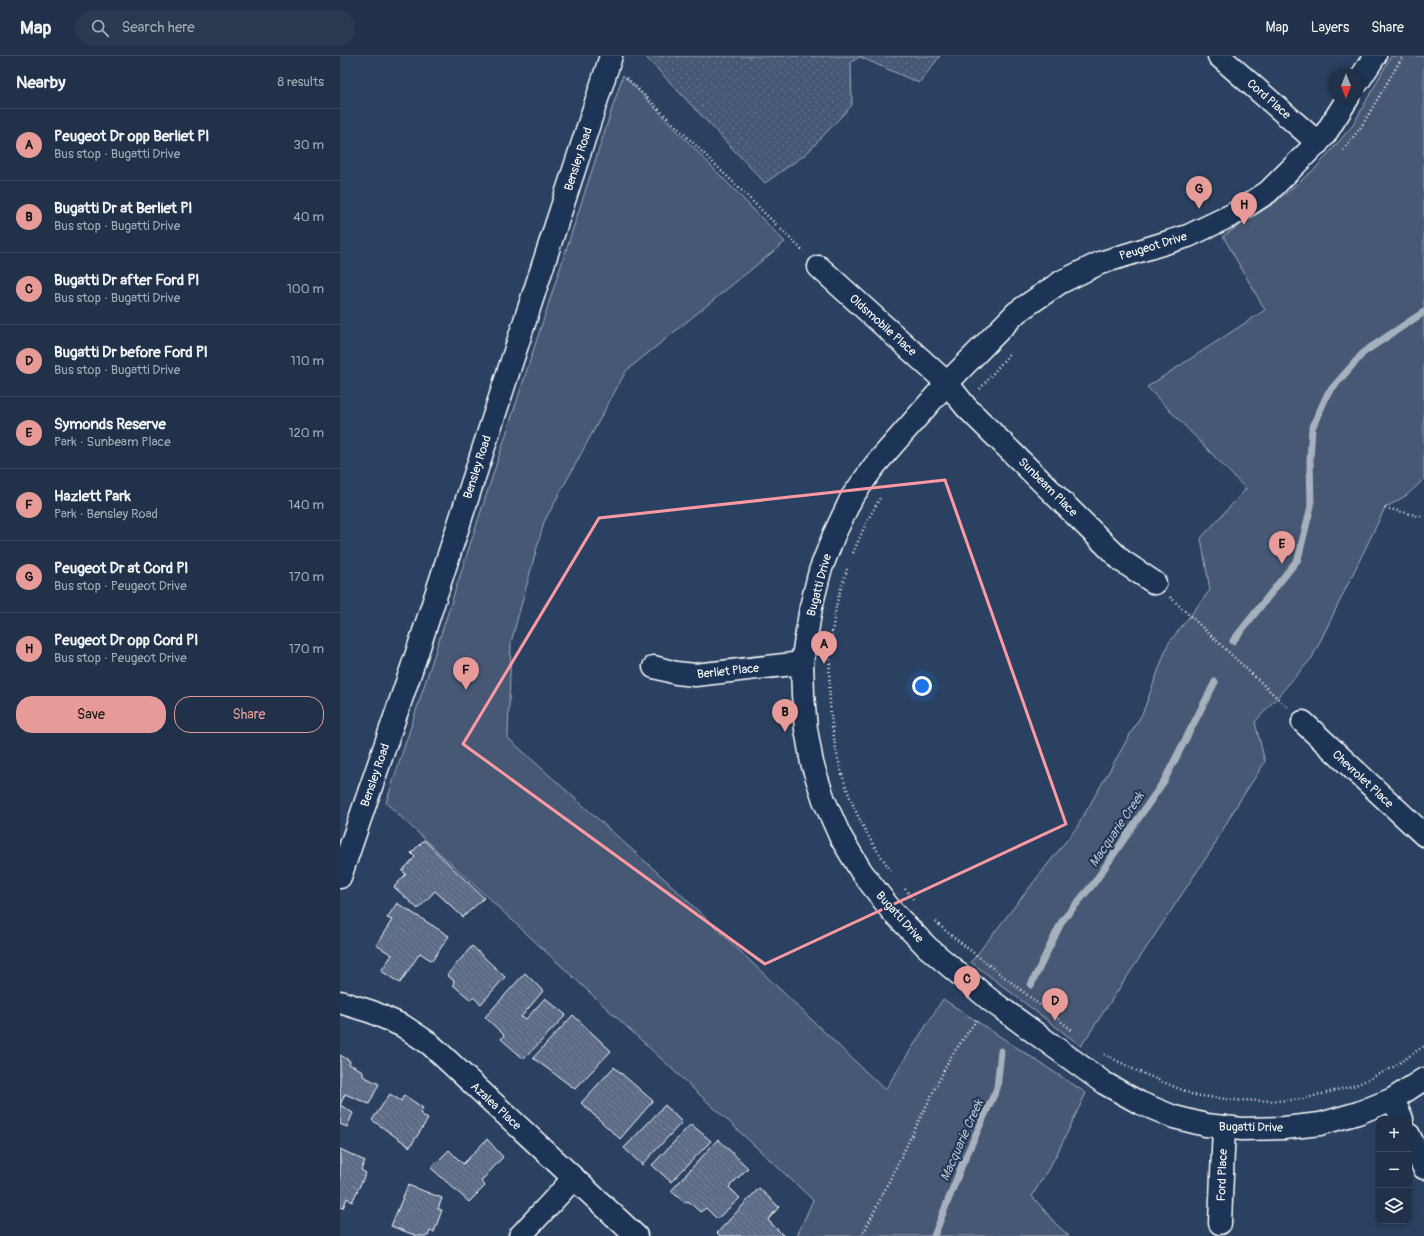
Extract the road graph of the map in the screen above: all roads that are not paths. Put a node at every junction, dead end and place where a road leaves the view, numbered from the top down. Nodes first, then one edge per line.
1 (1219, 56) edge
2 (1375, 56) edge
3 (608, 58) edge
4 (1364, 73) edge
5 (1344, 104) edge
6 (1318, 143) junction
7 (819, 267) road end
8 (947, 383) junction
9 (1155, 583) road end
10 (802, 663) junction
11 (654, 667) dead end
12 (1303, 722) road end
13 (1424, 835) edge
14 (340, 877) edge
15 (340, 1002) edge
16 (1424, 1079) edge
17 (1393, 1099) junction
18 (1401, 1116) edge
19 (1224, 1127) junction
20 (1412, 1142) edge
21 (1424, 1168) edge
22 (574, 1178) junction
23 (1220, 1223) dead end
24 (520, 1236) edge
25 (636, 1236) edge

1 - 6 street, Cord Place
2 - 4 street
3 - 14 street, Bensley Road
5 - 6 street, Peugeot Drive
6 - 8 street, Peugeot Drive
7 - 8 street, Oldsmobile Place
8 - 9 street, Sunbeam Place
8 - 10 street, Bugatti Drive
10 - 11 street, Berliet Place
10 - 19 street, Bugatti Drive
12 - 13 street, Chevrolet Place
15 - 22 street, Azalea Place
16 - 17 street, Bugatti Drive
17 - 18 street
17 - 19 street, Bugatti Drive
19 - 23 street, Ford Place
20 - 21 street
22 - 24 street
22 - 25 street, Azalea Place

